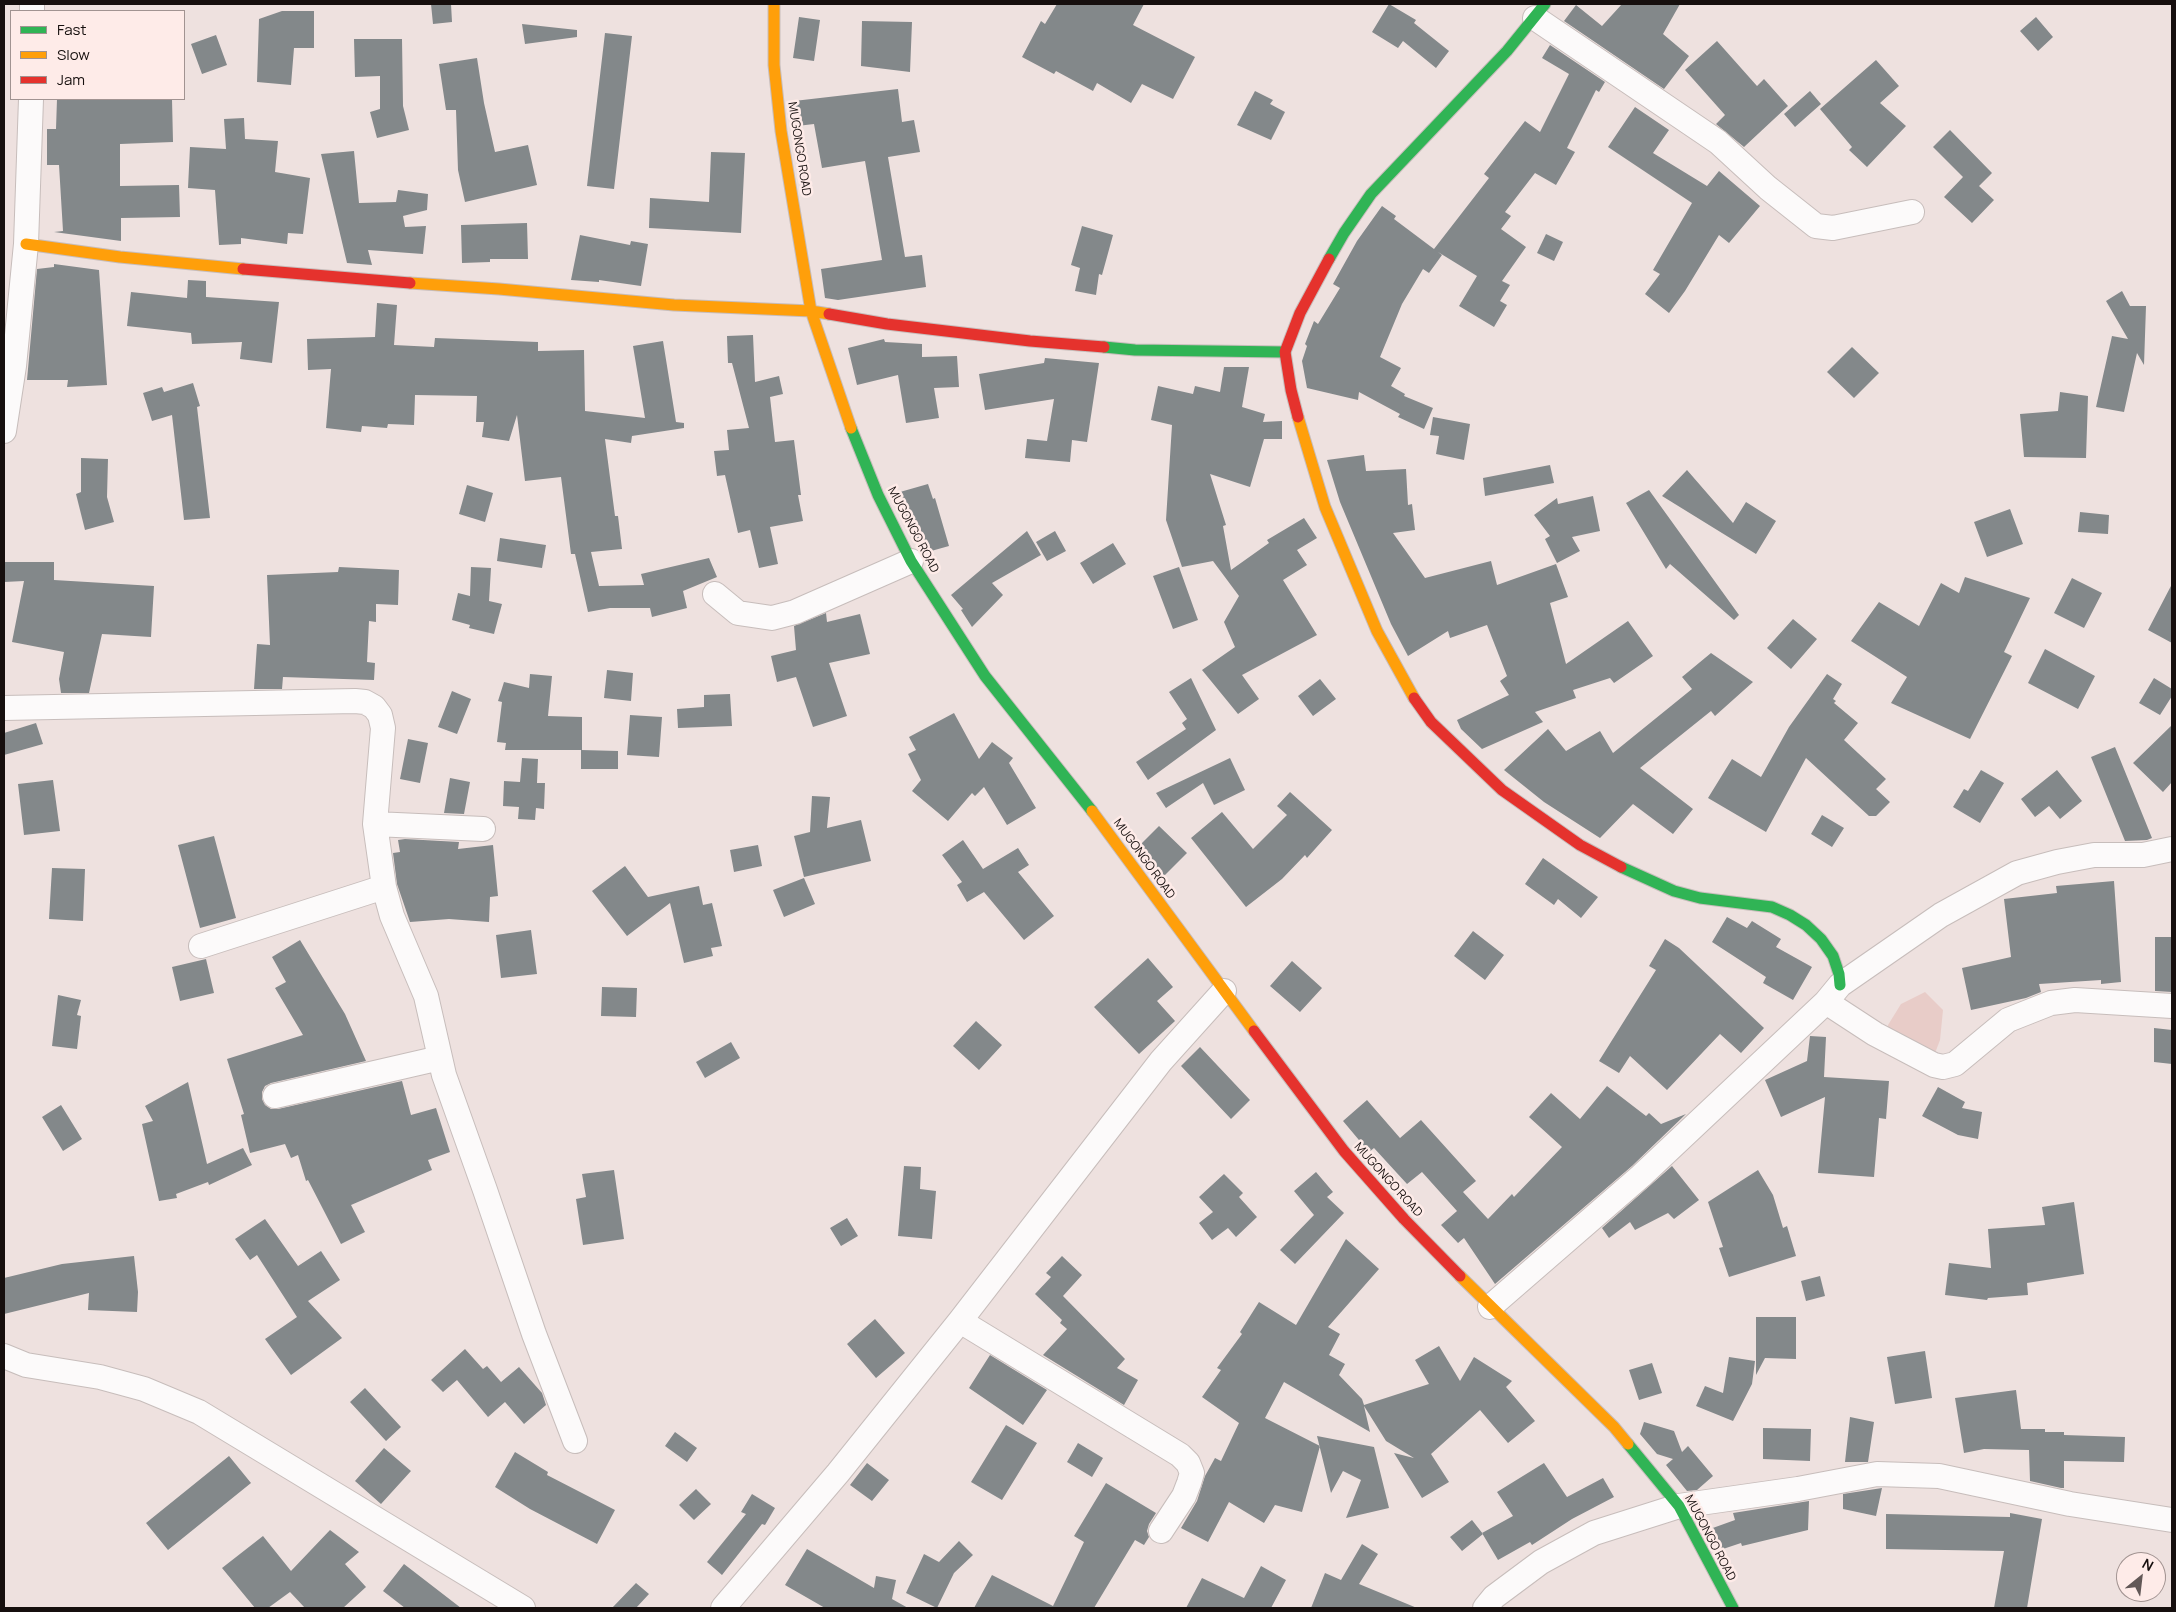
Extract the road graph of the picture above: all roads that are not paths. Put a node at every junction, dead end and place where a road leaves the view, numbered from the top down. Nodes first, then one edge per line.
1 (774, 4) edge
2 (1540, 11) edge
3 (31, 100) edge
4 (1912, 212) dead end
5 (26, 244) junction
6 (811, 311) junction
7 (1285, 352) junction
8 (4, 431) edge
9 (910, 561) junction
10 (715, 594) dead end
11 (4, 708) edge
12 (376, 824) junction
13 (483, 828) dead end
14 (2172, 849) edge
15 (384, 887) junction
16 (201, 946) dead end
17 (1224, 991) junction
18 (1833, 994) junction
19 (2172, 1006) edge
20 (440, 1058) junction
21 (275, 1096) dead end
22 (1490, 1307) junction
23 (960, 1321) junction
24 (4, 1356) edge
25 (575, 1441) dead end
26 (1679, 1506) junction
27 (2172, 1520) edge
28 (1161, 1531) dead end
29 (523, 1608) edge
30 (723, 1608) edge
31 (1485, 1608) edge
32 (1733, 1608) edge

1 - 6 street, MUGONGO ROAD
2 - 4 street
2 - 7 street
3 - 5 street
5 - 6 street
5 - 8 street
6 - 7 street
6 - 9 street, MUGONGO ROAD
7 - 18 street
9 - 10 street
9 - 17 street, MUGONGO ROAD
11 - 12 street
12 - 13 street
12 - 15 street
14 - 18 street
15 - 16 street
15 - 20 street
17 - 22 street, MUGONGO ROAD
17 - 23 street
18 - 19 street
18 - 22 street
20 - 21 street
20 - 25 street
22 - 26 street, MUGONGO ROAD
23 - 28 street
23 - 30 street
24 - 29 street
26 - 27 street
26 - 31 street
26 - 32 street, MUGONGO ROAD

